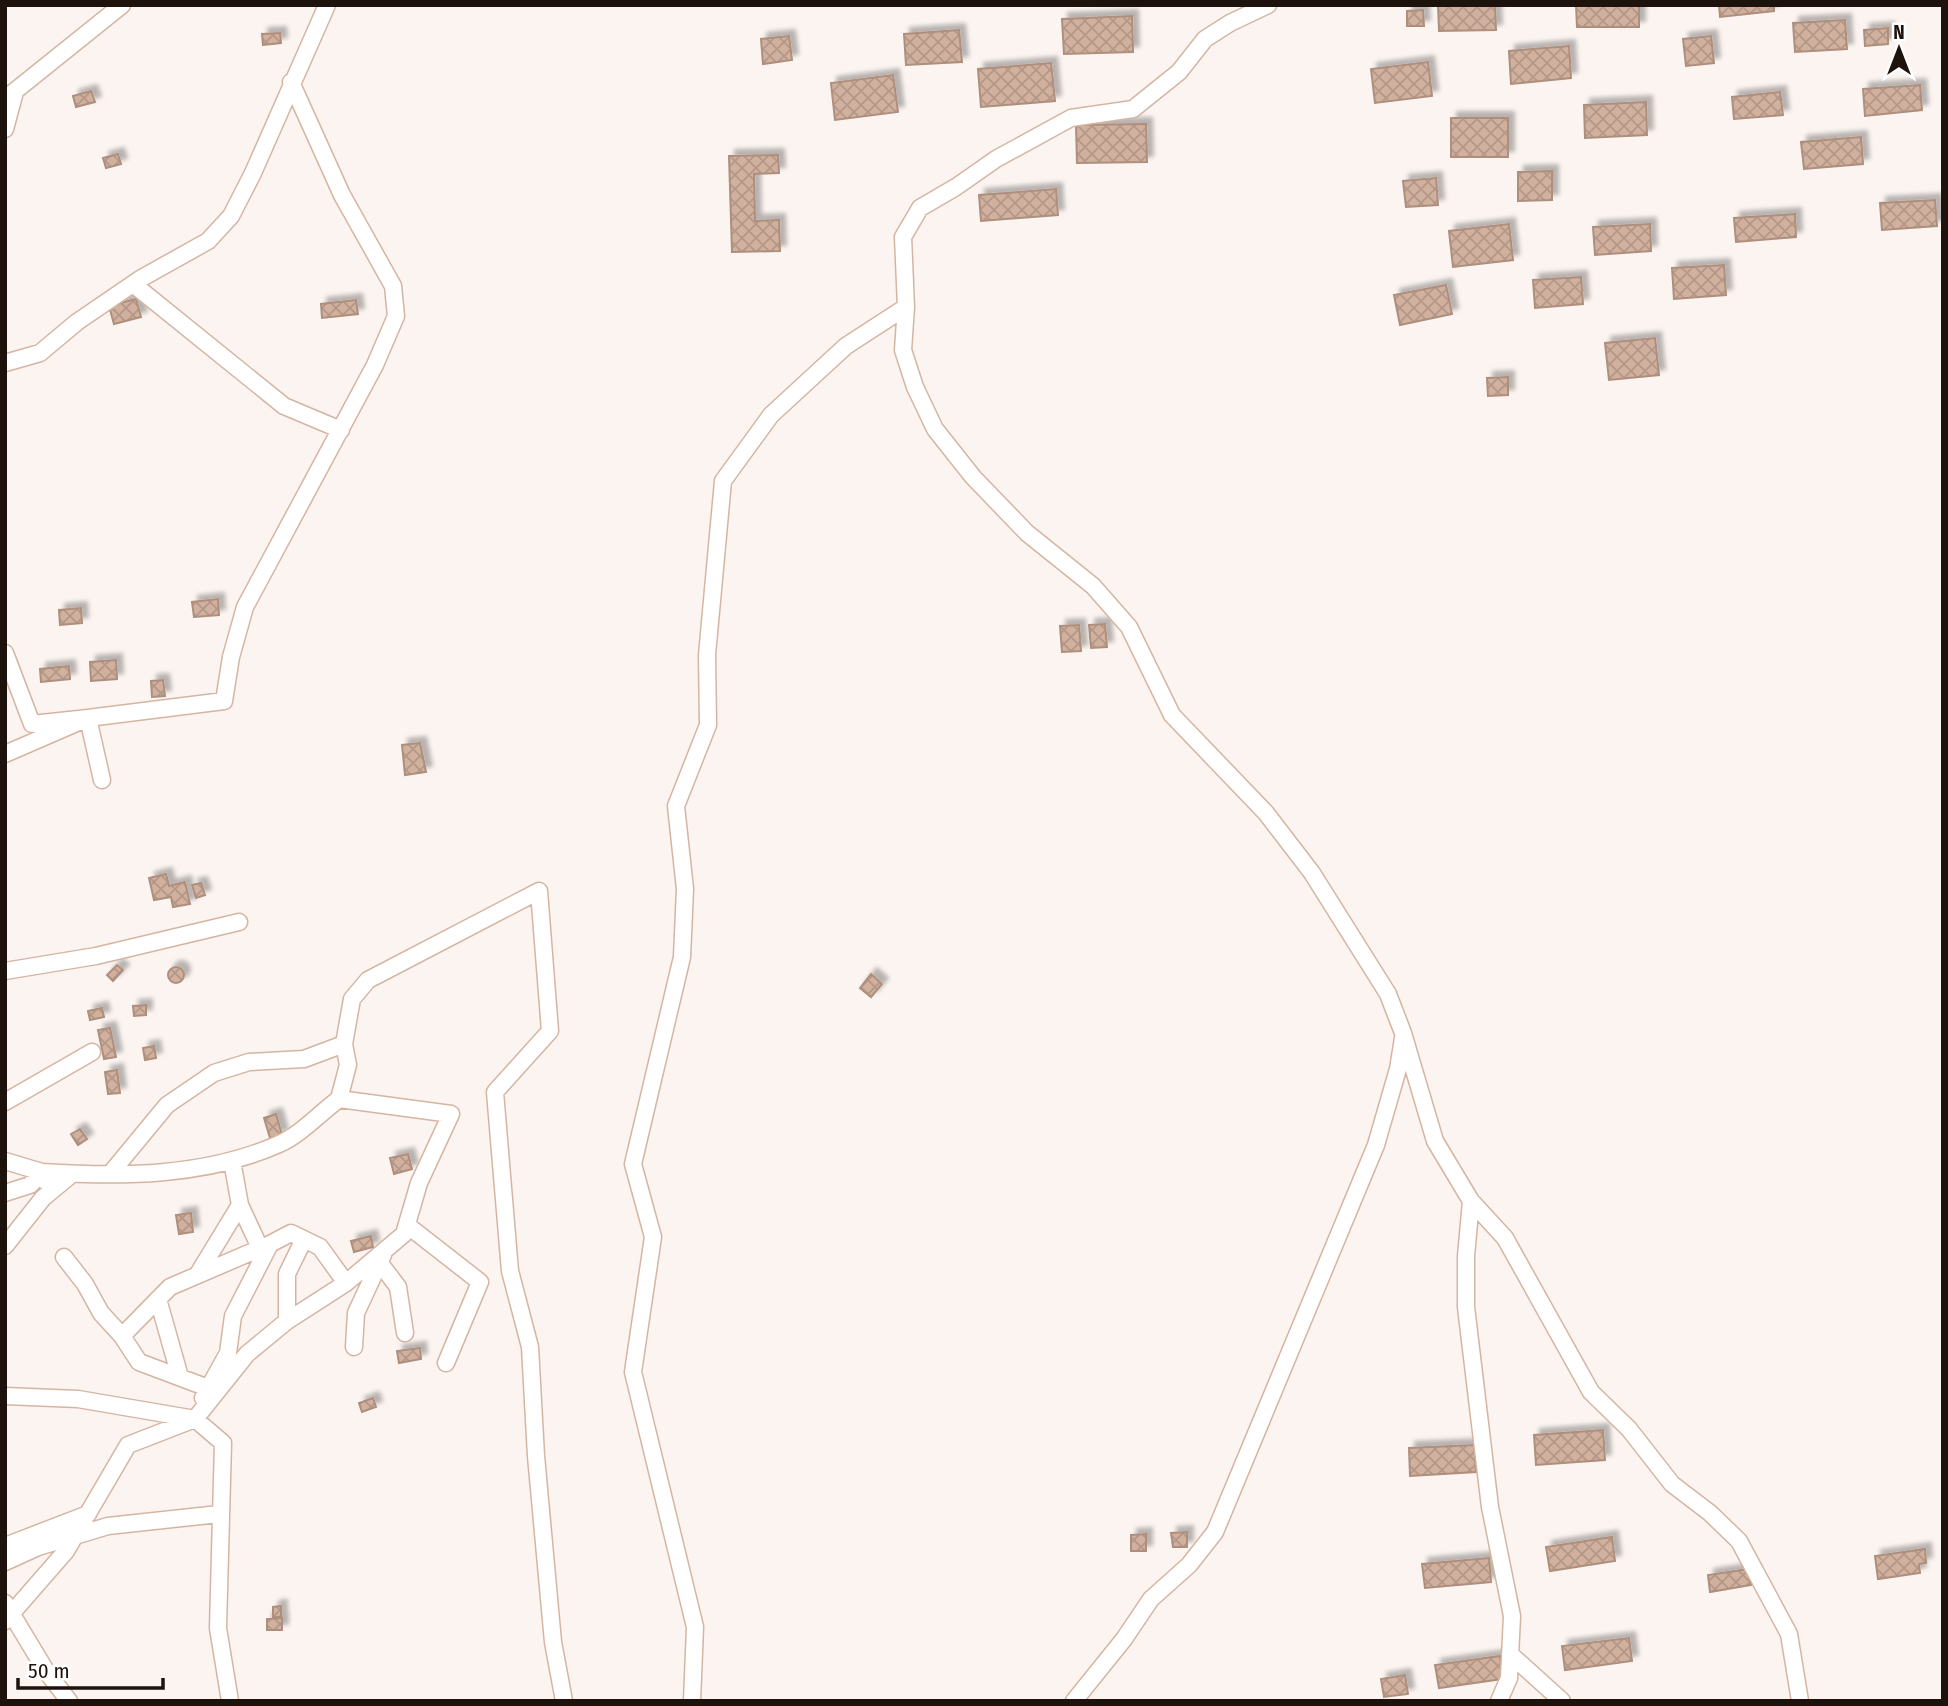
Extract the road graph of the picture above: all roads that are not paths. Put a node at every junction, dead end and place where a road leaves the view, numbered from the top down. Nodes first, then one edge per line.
1 (122, 5) edge
2 (327, 5) edge
3 (1268, 5) edge
4 (291, 82) junction
5 (10, 95) edge
6 (5, 129) edge
7 (133, 284) junction
8 (906, 307) junction
9 (5, 363) edge
10 (341, 430) junction
11 (5, 653) edge
12 (88, 718) junction
13 (5, 754) edge
14 (102, 780) dead end
15 (239, 922) dead end
16 (5, 971) edge
17 (1404, 1033) junction
18 (344, 1044) junction
19 (92, 1052) dead end
20 (339, 1098) junction
21 (5, 1102) edge
22 (5, 1161) edge
23 (232, 1161) junction
24 (42, 1172) junction
25 (72, 1174) junction
26 (110, 1174) junction
27 (5, 1193) edge
28 (43, 1198) junction
29 (1471, 1201) junction
30 (240, 1205) junction
31 (407, 1225) junction
32 (304, 1239) junction
33 (5, 1246) edge
34 (265, 1246) junction
35 (382, 1256) junction
36 (64, 1257) dead end
37 (198, 1274) junction
38 (345, 1283) junction
39 (158, 1299) junction
40 (287, 1321) junction
41 (405, 1333) dead end
42 (122, 1336) junction
43 (354, 1347) dead end
44 (446, 1363) dead end
45 (180, 1377) junction
46 (208, 1388) junction
47 (5, 1396) edge
48 (195, 1419) junction
49 (88, 1514) junction
50 (219, 1514) junction
51 (73, 1538) junction
52 (5, 1546) edge
53 (5, 1562) edge
54 (8, 1612) edge
55 (1510, 1654) junction
56 (69, 1701) edge
57 (230, 1701) edge
58 (564, 1701) edge
59 (692, 1701) edge
60 (1074, 1701) edge
61 (1499, 1701) edge
62 (1562, 1701) edge
63 (1800, 1701) edge

1 - 5 street
2 - 4 street
3 - 8 street
4 - 7 street
4 - 10 street
5 - 6 street
7 - 9 street
7 - 10 street
8 - 17 street
8 - 59 street
10 - 12 street
11 - 12 street
12 - 13 street
12 - 14 street
15 - 16 street
17 - 29 street
17 - 60 street
18 - 20 street
18 - 26 street
18 - 58 street
19 - 21 street
20 - 23 street
20 - 31 street
22 - 24 street
23 - 26 street
23 - 30 street
24 - 25 street
24 - 27 street
24 - 28 street
25 - 26 street
25 - 28 street
28 - 33 street
29 - 55 street
29 - 63 street
30 - 34 street
30 - 37 street
31 - 35 street
31 - 44 street
32 - 34 street
32 - 38 street
32 - 40 street
34 - 37 street
34 - 46 street
35 - 38 street
35 - 41 street
35 - 43 street
36 - 42 street
37 - 39 street
38 - 40 street
39 - 42 street
39 - 45 street
40 - 48 street
42 - 45 street
45 - 46 street
46 - 48 street
47 - 48 street
48 - 49 street
48 - 50 street
49 - 51 street
49 - 52 street
50 - 51 street
50 - 57 street
51 - 53 street
51 - 54 street
54 - 56 street
55 - 61 street
55 - 62 street

